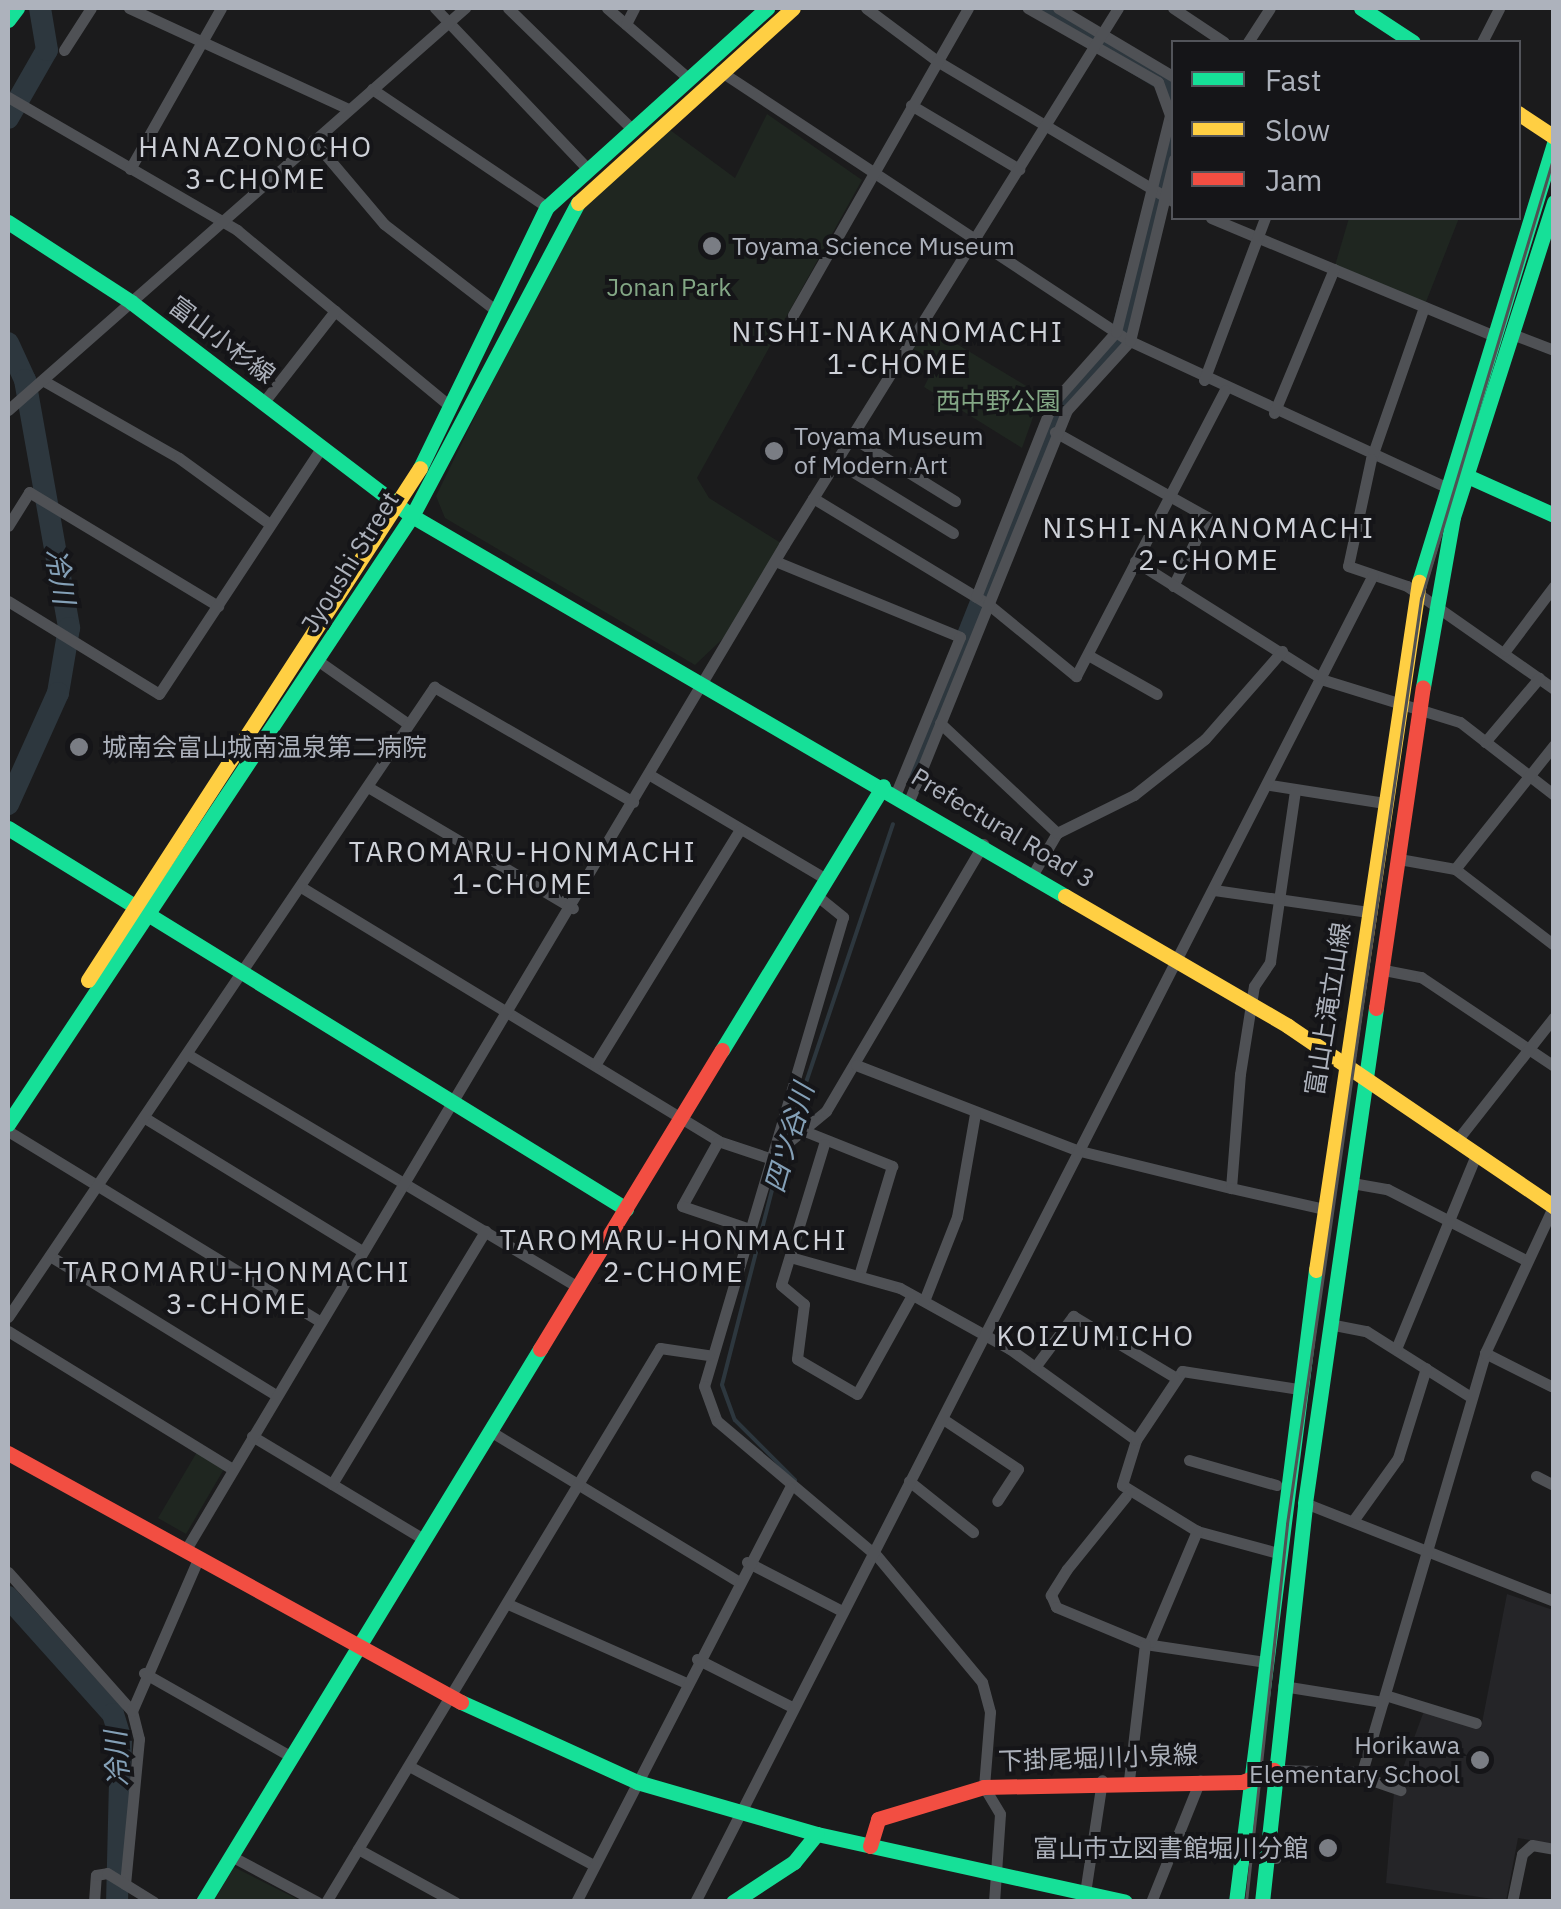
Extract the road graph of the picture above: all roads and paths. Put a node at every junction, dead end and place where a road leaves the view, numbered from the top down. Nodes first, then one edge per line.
1 (17, 8) edge
2 (91, 8) edge
3 (129, 8) edge
4 (221, 8) edge
5 (435, 8) edge
6 (466, 8) edge
7 (508, 8) edge
8 (607, 8) edge
9 (634, 8) edge
10 (767, 8) edge
11 (793, 8) edge
12 (866, 8) edge
13 (968, 8) edge
14 (1028, 8) edge
15 (1058, 8) edge
16 (1118, 8) edge
17 (1172, 8) edge
18 (1270, 8) edge
19 (1361, 8) edge
20 (1499, 8) edge
21 (453, 18) junction
22 (8, 20) edge
23 (626, 24) junction
24 (1102, 32) junction
25 (1221, 40) edge
26 (1249, 40) edge
27 (1410, 40) edge
28 (1483, 40) edge
29 (204, 42) junction
30 (1094, 46) junction
31 (64, 50) dead end
32 (937, 61) junction
33 (720, 71) junction
34 (1171, 74) edge
35 (688, 78) junction
36 (372, 90) junction
37 (8, 97) edge
38 (911, 106) junction
39 (349, 108) junction
40 (1521, 116) edge
41 (630, 128) junction
42 (1044, 128) junction
43 (1554, 139) edge
44 (314, 140) junction
45 (586, 167) junction
46 (1019, 169) junction
47 (130, 170) junction
48 (871, 174) junction
49 (1149, 192) junction
50 (1168, 200) edge
51 (1554, 202) edge
52 (548, 208) junction
53 (1216, 220) edge
54 (1264, 220) edge
55 (8, 222) edge
56 (221, 222) junction
57 (1253, 235) junction
58 (972, 245) junction
59 (1334, 270) junction
60 (130, 302) junction
61 (1424, 307) junction
62 (494, 309) junction
63 (335, 311) junction
64 (793, 315) dead end
65 (1116, 332) junction
66 (1489, 334) junction
67 (1512, 334) junction
68 (1130, 341) junction
69 (1554, 350) edge
70 (1204, 380) junction
71 (44, 381) junction
72 (1226, 390) junction
73 (264, 403) junction
74 (447, 404) junction
75 (8, 410) edge
76 (1274, 412) junction
77 (1044, 422) junction
78 (1056, 434) junction
79 (853, 438) junction
80 (321, 448) junction
81 (1370, 459) junction
82 (837, 462) junction
83 (1466, 475) junction
84 (1441, 485) junction
85 (1167, 496) junction
86 (814, 498) junction
87 (955, 501) dead end
88 (406, 512) junction
89 (1554, 515) edge
90 (270, 524) junction
91 (8, 526) edge
92 (954, 532) dead end
93 (775, 561) junction
94 (1135, 561) junction
95 (1374, 576) junction
96 (1173, 586) junction
97 (1554, 586) edge
98 (1415, 594) junction
99 (976, 597) junction
100 (8, 600) edge
101 (988, 604) junction
102 (218, 606) junction
103 (1434, 610) junction
104 (1282, 650) junction
105 (1505, 651) junction
106 (1088, 656) junction
107 (318, 660) junction
108 (1539, 678) junction
109 (1324, 680) junction
110 (700, 684) junction
111 (1554, 689) edge
112 (1157, 694) dead end
113 (1398, 705) junction
114 (1418, 711) junction
115 (940, 723) junction
116 (408, 724) junction
117 (1485, 742) junction
118 (1554, 745) edge
119 (650, 775) junction
120 (1528, 775) junction
121 (1270, 785) junction
122 (368, 786) junction
123 (1295, 791) junction
124 (896, 793) junction
125 (1554, 795) edge
126 (633, 802) junction
127 (1385, 803) junction
128 (740, 830) junction
129 (9, 832) edge
130 (1057, 832) junction
131 (983, 844) junction
132 (1399, 859) junction
133 (1455, 869) junction
134 (1033, 874) junction
135 (826, 880) junction
136 (301, 887) junction
137 (1214, 890) junction
138 (816, 896) junction
139 (1279, 898) junction
140 (573, 908) junction
141 (142, 912) junction
142 (1368, 912) junction
143 (1554, 945) edge
144 (1180, 962) junction
145 (1384, 970) junction
146 (242, 974) junction
147 (1252, 1004) junction
148 (508, 1012) junction
149 (1554, 1017) edge
150 (1528, 1050) junction
151 (186, 1054) junction
152 (1345, 1062) junction
153 (595, 1065) junction
154 (856, 1065) junction
155 (1554, 1066) edge
156 (1367, 1077) junction
157 (8, 1102) edge
158 (452, 1104) junction
159 (975, 1114) junction
160 (144, 1118) junction
161 (682, 1118) junction
162 (8, 1124) edge
163 (8, 1131) edge
164 (807, 1132) junction
165 (1458, 1139) junction
166 (718, 1141) junction
167 (824, 1144) junction
168 (1082, 1148) junction
169 (1476, 1152) junction
170 (768, 1158) junction
171 (1352, 1183) junction
172 (404, 1184) junction
173 (97, 1186) junction
174 (1231, 1188) junction
175 (1553, 1206) edge
176 (626, 1209) junction
177 (1324, 1210) junction
178 (1447, 1220) junction
179 (747, 1228) junction
180 (484, 1231) junction
181 (362, 1251) junction
182 (50, 1256) junction
183 (790, 1257) junction
184 (1526, 1260) junction
185 (858, 1275) junction
186 (578, 1288) junction
187 (912, 1295) junction
188 (924, 1301) junction
189 (8, 1317) edge
190 (320, 1321) junction
191 (1329, 1324) junction
192 (8, 1331) edge
193 (986, 1336) junction
194 (1396, 1349) junction
195 (1484, 1352) junction
196 (708, 1355) junction
197 (1035, 1368) junction
198 (1426, 1368) junction
199 (1176, 1378) junction
200 (1551, 1386) dead end
201 (1298, 1389) junction
202 (276, 1395) junction
203 (1470, 1397) junction
204 (943, 1420) junction
205 (490, 1431) junction
206 (252, 1436) junction
207 (1136, 1440) junction
208 (8, 1453) edge
209 (1189, 1460) dead end
210 (232, 1469) junction
211 (1536, 1476) dead end
212 (909, 1482) junction
213 (332, 1484) junction
214 (1276, 1485) dead end
215 (1554, 1485) edge
216 (580, 1486) junction
217 (790, 1488) junction
218 (1126, 1496) junction
219 (996, 1501) dead end
220 (1305, 1503) junction
221 (1356, 1518) junction
222 (1197, 1531) junction
223 (973, 1532) dead end
224 (425, 1540) junction
225 (1278, 1553) junction
226 (192, 1554) junction
227 (870, 1554) junction
228 (1429, 1556) junction
229 (746, 1562) junction
230 (8, 1572) edge
231 (736, 1580) junction
232 (1554, 1601) edge
233 (508, 1604) junction
234 (840, 1610) junction
235 (1148, 1643) junction
236 (360, 1648) junction
237 (698, 1659) junction
238 (1265, 1662) junction
239 (144, 1673) junction
240 (686, 1684) junction
241 (1283, 1686) junction
242 (451, 1698) junction
243 (1384, 1698) junction
244 (790, 1706) junction
245 (132, 1711) junction
246 (1476, 1723) dead end
247 (292, 1757) junction
248 (409, 1766) junction
249 (1274, 1770) junction
250 (1357, 1776) junction
251 (1252, 1778) junction
252 (1102, 1780) junction
253 (1129, 1780) junction
254 (1200, 1780) junction
255 (637, 1782) junction
256 (984, 1787) junction
257 (1400, 1790) dead end
258 (740, 1812) junction
259 (817, 1834) junction
260 (870, 1846) junction
261 (358, 1849) junction
262 (1554, 1849) edge
263 (1238, 1854) dead end
264 (232, 1856) junction
265 (1276, 1858) dead end
266 (594, 1865) junction
267 (998, 1876) junction
268 (125, 1884) junction
269 (1085, 1893) junction
270 (94, 1902) edge
271 (154, 1902) edge
272 (203, 1902) edge
273 (316, 1902) edge
274 (326, 1902) edge
275 (455, 1902) edge
276 (576, 1902) edge
277 (694, 1902) edge
278 (733, 1902) edge
279 (994, 1902) edge
280 (1124, 1902) edge
281 (1152, 1902) edge
282 (1236, 1902) edge
283 (1262, 1902) edge
284 (1512, 1902) edge

1 - 22 main road
2 - 31 street
3 - 29 street
4 - 29 street
5 - 21 street
6 - 21 street
7 - 41 street
8 - 23 street
9 - 23 street
10 - 35 main road, Jyoushi Street
11 - 33 main road, Jyoushi Street
12 - 32 street
13 - 32 street
14 - 30 street
15 - 24 street
16 - 24 street
17 - 25 street
18 - 26 street
19 - 27 main road
20 - 28 street
21 - 36 street
21 - 45 street
23 - 35 street
24 - 30 street
24 - 34 street
29 - 39 street
29 - 47 street
30 - 42 street
30 - 49 street
32 - 38 street
32 - 42 street
33 - 48 street
33 - 88 main road, Jyoushi Street
35 - 41 main road, Jyoushi Street
36 - 39 street
36 - 52 street
37 - 47 street
38 - 46 street
38 - 48 street
39 - 44 street
40 - 43 main road
41 - 45 main road, Jyoushi Street
42 - 46 street
42 - 49 street
43 - 66 main road, 富山上滝立山線
44 - 56 street
44 - 62 street
45 - 52 main road, Jyoushi Street
46 - 58 street
47 - 56 street
48 - 58 street
48 - 64 street
49 - 50 street
49 - 65 street
50 - 68 street
51 - 67 main road, 富山上滝立山線
52 - 62 main road, Jyoushi Street
53 - 57 street
54 - 57 street
55 - 60 main road, 富山小杉線
56 - 60 street
56 - 63 street
57 - 59 street
57 - 70 street
58 - 65 street
58 - 79 street
59 - 61 street
59 - 76 street
60 - 71 street
60 - 73 main road, 富山小杉線
61 - 66 street
61 - 81 street
62 - 74 main road, Jyoushi Street
63 - 73 street
63 - 74 street
65 - 68 street
65 - 77 street
66 - 84 main road, 富山上滝立山線
67 - 69 street
67 - 83 main road, 富山上滝立山線
68 - 70 street
68 - 78 street
70 - 72 street
71 - 75 street
71 - 90 street
72 - 76 street
72 - 85 street
73 - 80 main road, 富山小杉線
74 - 88 main road, Jyoushi Street
76 - 81 street
77 - 78 street
77 - 99 street
78 - 85 street
78 - 101 street
79 - 82 street
79 - 87 street
80 - 88 main road, 富山小杉線
80 - 90 street
81 - 84 street
81 - 95 street
82 - 86 street
82 - 92 street
83 - 89 main road
83 - 103 main road, 富山上滝立山線
84 - 98 main road, 富山上滝立山線
85 - 94 street
85 - 96 street
86 - 93 street
86 - 99 street
88 - 107 main road, Jyoushi Street
88 - 110 main road, Prefectural Road 3
88 - 141 main road, Jyoushi Street
90 - 102 street
91 - 102 street
93 - 110 street
93 - 124 street
94 - 96 street
94 - 106 street
95 - 98 street
95 - 109 street
96 - 104 street
97 - 105 street
98 - 103 street
98 - 113 main road, 富山上滝立山線
99 - 101 street
100 - 102 street
101 - 106 street
101 - 115 street
103 - 105 street
103 - 114 main road, 富山上滝立山線
104 - 109 street
104 - 130 street
105 - 108 street
106 - 112 street
107 - 116 street
107 - 141 main road, Jyoushi Street
108 - 111 street
108 - 117 street
109 - 113 street
109 - 121 street
110 - 119 street
110 - 124 main road, Prefectural Road 3
113 - 114 street
113 - 127 main road, 富山上滝立山線
114 - 117 street
114 - 132 main road, 富山上滝立山線
115 - 124 street
115 - 130 street
116 - 122 street
116 - 126 street
117 - 120 street
118 - 120 street
119 - 126 street
119 - 128 street
120 - 125 street
120 - 133 street
121 - 123 street
121 - 137 street
122 - 136 street
122 - 140 street
123 - 127 street
123 - 139 street
124 - 131 main road, Prefectural Road 3
124 - 135 main road
126 - 140 street
127 - 142 main road, 富山上滝立山線
128 - 135 street
128 - 153 street
129 - 141 main road
130 - 134 street
131 - 134 main road, Prefectural Road 3
131 - 154 street
132 - 133 street
132 - 145 main road, 富山上滝立山線
133 - 143 street
134 - 144 main road, Prefectural Road 3
135 - 138 main road
136 - 146 street
136 - 148 street
137 - 139 street
137 - 144 street
138 - 161 main road
138 - 170 street
139 - 142 street
139 - 147 street
140 - 148 street
141 - 146 main road
141 - 157 main road, Jyoushi Street
141 - 162 main road, Jyoushi Street
142 - 152 main road, 富山上滝立山線
144 - 147 main road, Prefectural Road 3
144 - 168 street
145 - 150 street
145 - 156 main road, 富山上滝立山線
146 - 151 street
146 - 158 main road
147 - 152 main road, Prefectural Road 3
147 - 174 street
148 - 153 street
148 - 158 street
149 - 150 street
150 - 155 street
150 - 165 street
151 - 160 street
151 - 172 street
152 - 156 main road, Prefectural Road 3
152 - 177 main road, 富山上滝立山線
153 - 161 street
154 - 159 street
154 - 164 street
156 - 165 main road, Prefectural Road 3
156 - 171 main road, 富山上滝立山線
158 - 172 street
158 - 176 main road
159 - 168 street
159 - 188 street
160 - 173 street
160 - 181 street
161 - 166 street
161 - 176 main road
163 - 173 street
164 - 167 street
164 - 170 street
165 - 169 main road, Prefectural Road 3
166 - 170 street
166 - 179 street
167 - 183 street
167 - 185 street
168 - 174 street
168 - 193 street
169 - 175 main road, Prefectural Road 3
169 - 178 street
170 - 179 street
171 - 178 street
171 - 191 main road, 富山上滝立山線
172 - 180 street
172 - 181 street
173 - 182 street
173 - 190 street
174 - 177 street
175 - 184 street
176 - 186 main road
177 - 201 main road, 富山上滝立山線
178 - 184 street
178 - 194 street
179 - 196 street
180 - 186 street
180 - 213 street
181 - 190 street
182 - 189 street
182 - 202 street
183 - 185 street
183 - 187 street
184 - 195 street
185 - 187 street
186 - 205 main road
187 - 188 street
188 - 193 street
190 - 202 street
191 - 194 street
191 - 220 main road, 富山上滝立山線
192 - 210 street
193 - 197 street
193 - 204 street
194 - 198 street
195 - 200 street
195 - 203 street
196 - 216 street
196 - 217 street
197 - 199 street
197 - 207 street
198 - 203 street
198 - 221 street
199 - 201 street
199 - 207 street
201 - 225 main road, 富山上滝立山線
202 - 206 street
203 - 228 street
204 - 212 street
204 - 219 street
205 - 216 street
205 - 224 main road
206 - 210 street
206 - 213 street
207 - 218 street
208 - 226 main road
209 - 214 street
210 - 226 street
211 - 215 street
212 - 223 street
212 - 227 street
213 - 224 street
216 - 231 street
216 - 233 street
217 - 227 street
217 - 229 street
218 - 222 street
218 - 235 street
220 - 221 street
220 - 241 main road, 富山上滝立山線
221 - 228 street
222 - 225 street
222 - 235 street
224 - 236 main road
225 - 238 main road, 富山上滝立山線
226 - 236 main road
226 - 239 street
227 - 234 street
227 - 256 street
228 - 232 street
228 - 243 street
229 - 231 street
229 - 234 street
230 - 245 street
231 - 237 street
233 - 240 street
233 - 242 street
234 - 244 street
235 - 238 street
235 - 253 street
236 - 242 main road
236 - 247 main road
237 - 240 street
237 - 244 street
238 - 251 main road, 富山上滝立山線
239 - 245 street
239 - 247 street
240 - 255 street
241 - 243 street
241 - 249 main road, 富山上滝立山線
242 - 248 street
242 - 255 main road
243 - 246 street
243 - 250 street
244 - 258 street
245 - 268 street
247 - 264 main road
248 - 261 street
248 - 266 street
249 - 250 street
249 - 251 main road, 下掛尾堀川小泉線
249 - 283 main road, 富山上滝立山線
250 - 257 street
251 - 254 main road, 下掛尾堀川小泉線
251 - 282 main road, 富山上滝立山線
252 - 253 main road, 下掛尾堀川小泉線
252 - 256 main road, 下掛尾堀川小泉線
252 - 269 street
253 - 254 main road, 下掛尾堀川小泉線
254 - 281 street
255 - 258 main road
255 - 266 street
256 - 260 main road, 下掛尾堀川小泉線
256 - 267 street
258 - 259 main road
258 - 277 street
259 - 260 main road
259 - 278 main road
260 - 267 main road
261 - 274 street
261 - 275 street
262 - 284 street
263 - 265 street
264 - 272 main road
264 - 273 street
266 - 276 street
267 - 269 main road
267 - 279 street
268 - 270 street
268 - 271 street
269 - 280 main road

